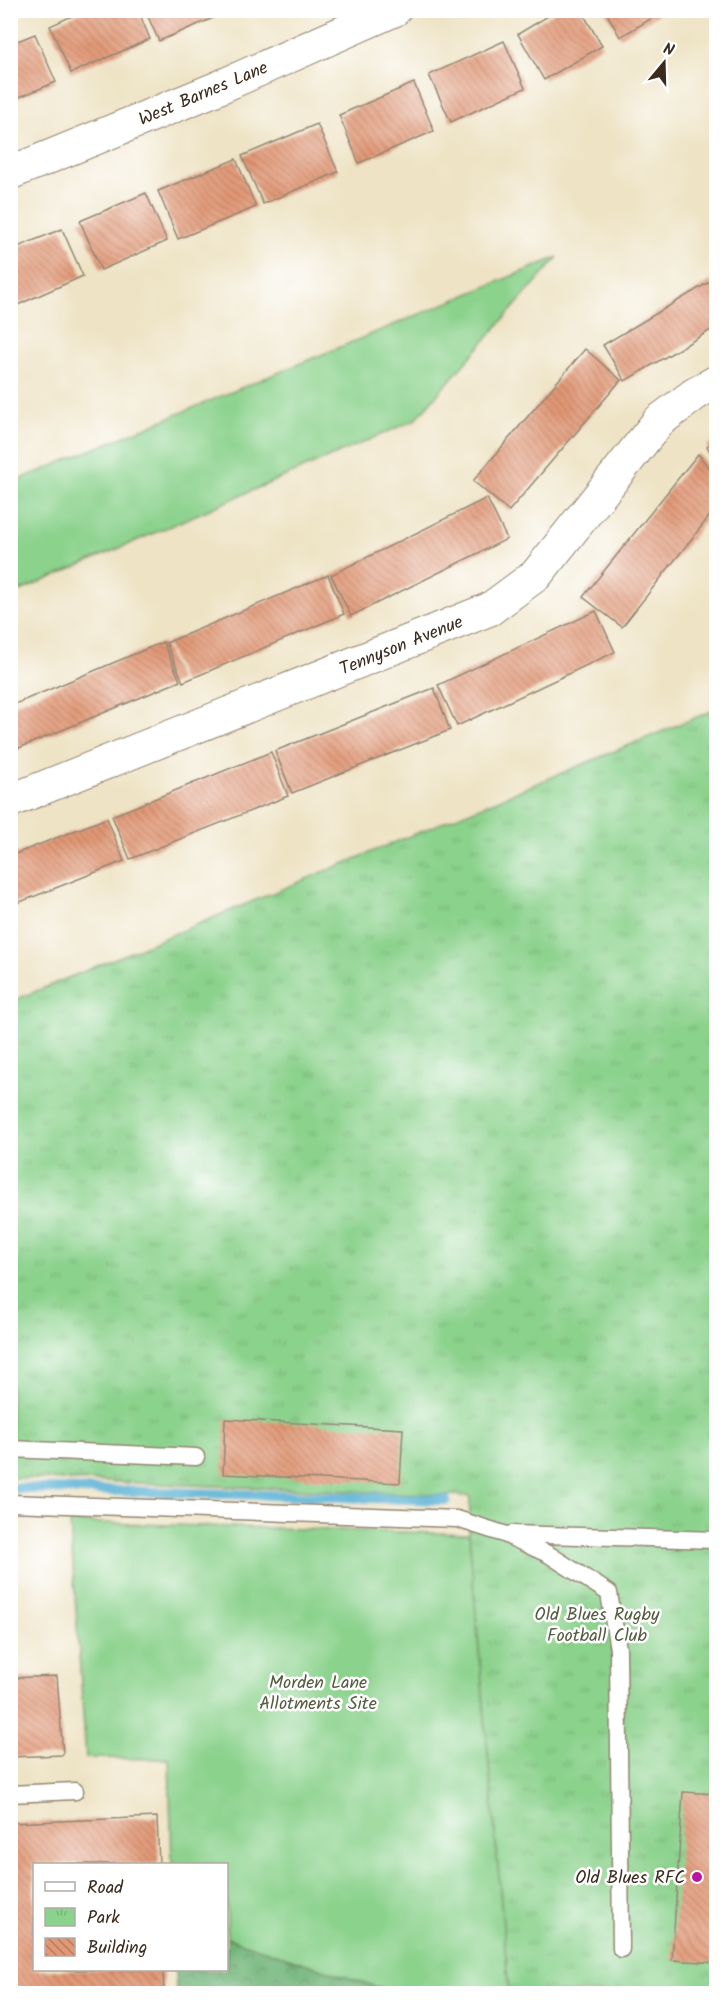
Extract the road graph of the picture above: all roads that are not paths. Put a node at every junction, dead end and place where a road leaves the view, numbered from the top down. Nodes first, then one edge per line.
1 (394, 10) edge
2 (10, 173) edge
3 (717, 382) edge
4 (10, 801) edge
5 (10, 1449) edge
6 (196, 1457) dead end
7 (10, 1503) edge
8 (504, 1534) junction
9 (717, 1540) edge
10 (75, 1791) dead end
11 (10, 1794) edge
12 (621, 1949) dead end

1 - 2 street, West Barnes Lane
3 - 4 street, Tennyson Avenue
5 - 6 lane
7 - 8 lane
8 - 9 lane
8 - 12 lane
10 - 11 lane

